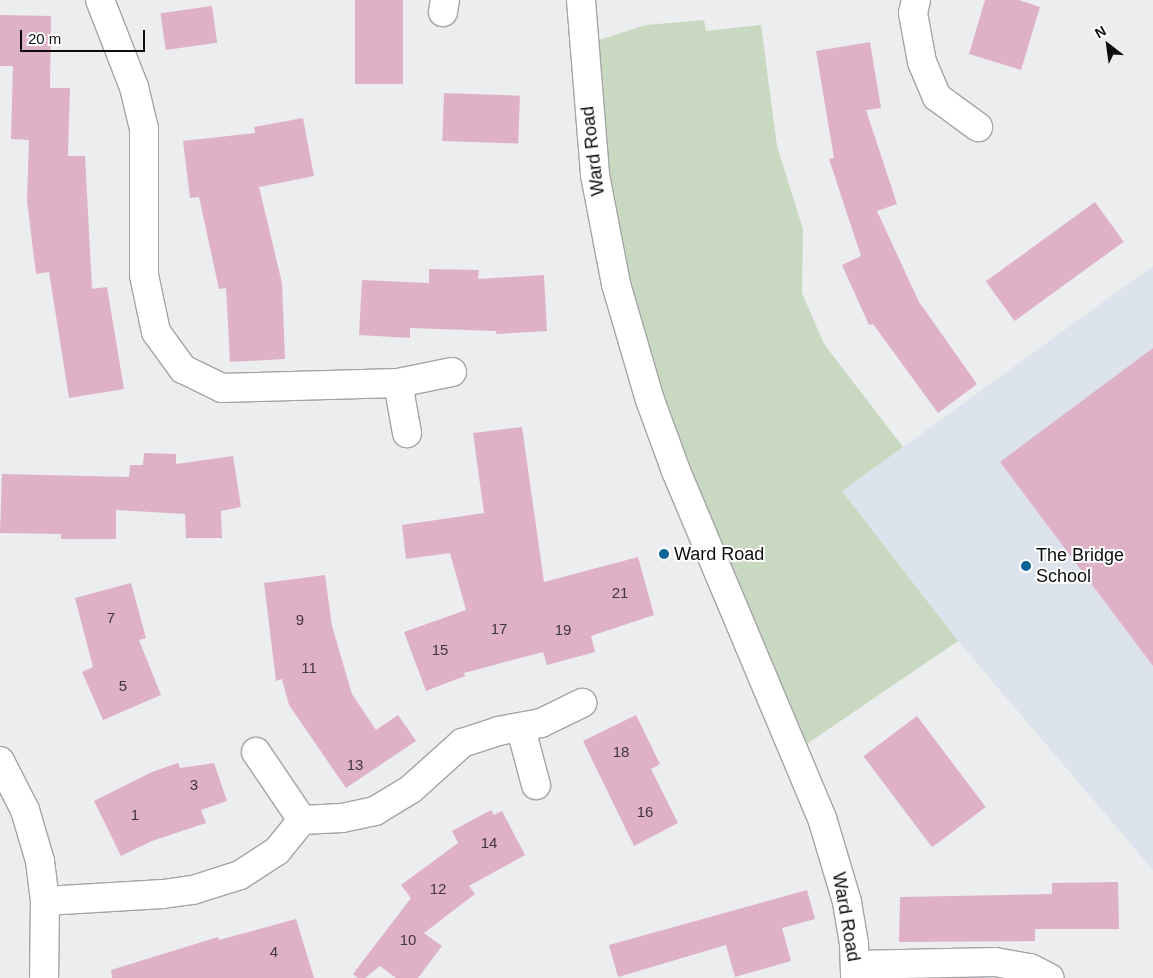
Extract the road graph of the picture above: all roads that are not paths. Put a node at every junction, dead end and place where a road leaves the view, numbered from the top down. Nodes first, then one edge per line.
1 (100, 0) edge
2 (581, 0) edge
3 (916, 0) edge
4 (978, 127) dead end
5 (452, 372) dead end
6 (398, 384) junction
7 (407, 433) dead end
8 (582, 703) dead end
9 (521, 729) junction
10 (256, 752) dead end
11 (0, 761) edge
12 (536, 784) dead end
13 (302, 820) junction
14 (45, 901) junction
15 (855, 972) edge
16 (44, 978) edge
17 (1050, 978) edge

1 - 6 street
2 - 15 street, Ward Road
3 - 4 street
5 - 6 street
6 - 7 street
8 - 9 street
9 - 12 street
9 - 13 street
10 - 13 street
11 - 14 street
13 - 14 street
14 - 16 street
15 - 17 street

